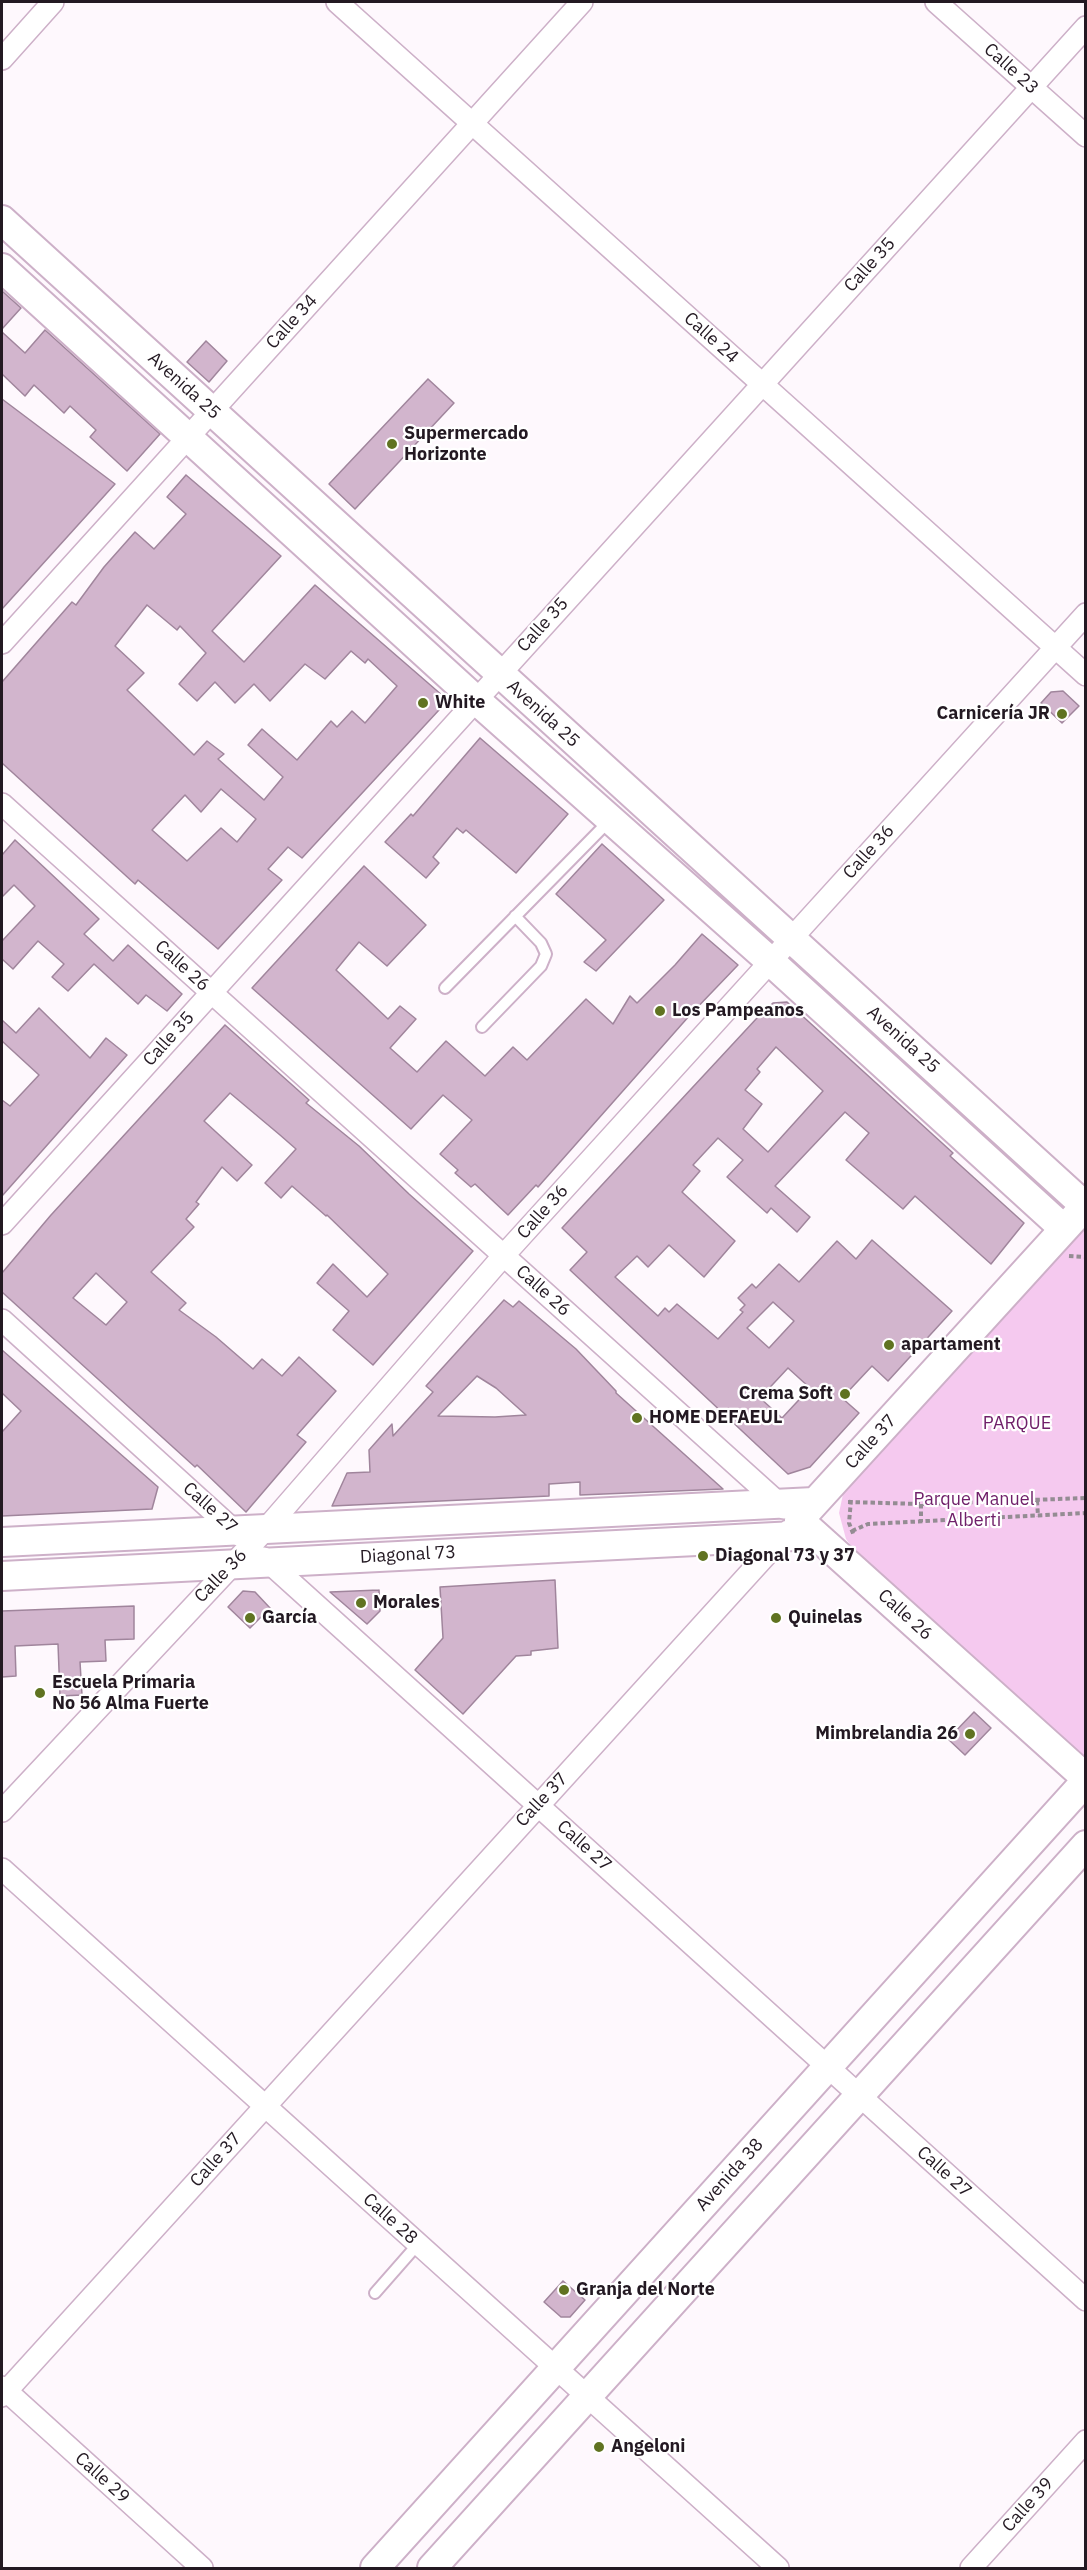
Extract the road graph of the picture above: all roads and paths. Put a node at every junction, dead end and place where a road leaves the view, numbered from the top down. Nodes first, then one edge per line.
1 (53, 2) edge
2 (337, 2) edge
3 (582, 2) edge
4 (936, 2) edge
5 (1086, 27) edge
6 (2, 59) edge
7 (1031, 87) junction
8 (472, 123) junction
9 (1086, 136) edge
10 (2, 220) edge
11 (2, 268) edge
12 (762, 384) junction
13 (211, 412) junction
14 (188, 438) junction
15 (1086, 614) edge
16 (2, 643) edge
17 (1055, 647) junction
18 (499, 675) junction
19 (1086, 675) edge
20 (476, 700) junction
21 (2, 804) edge
22 (610, 819) junction
23 (515, 916) junction
24 (792, 938) junction
25 (770, 961) junction
26 (445, 988) dead end
27 (211, 992) junction
28 (482, 1027) dead end
29 (1085, 1206) edge
30 (2, 1224) edge
31 (1064, 1229) junction
32 (504, 1255) junction
33 (2, 1320) edge
34 (852, 1496) dead end
35 (1086, 1498) edge
36 (1037, 1501) junction
37 (850, 1502) junction
38 (921, 1504) junction
39 (1086, 1514) edge
40 (1038, 1516) junction
41 (798, 1519) junction
42 (921, 1522) junction
43 (852, 1531) junction
44 (855, 1538) dead end
45 (2, 1542) edge
46 (250, 1547) junction
47 (2, 1576) edge
48 (1086, 1780) edge
49 (538, 1804) junction
50 (2, 1811) edge
51 (1086, 1845) edge
52 (2, 1869) edge
53 (828, 2067) junction
54 (860, 2095) junction
55 (265, 2106) junction
56 (418, 2244) junction
57 (375, 2293) dead end
58 (1086, 2300) edge
59 (556, 2368) junction
60 (3, 2391) edge
61 (587, 2397) junction
62 (1086, 2441) edge
63 (202, 2568) edge
64 (375, 2568) edge
65 (432, 2568) edge
66 (778, 2568) edge
67 (971, 2568) edge

1 - 6 street
2 - 8 street, Calle 24
3 - 8 street, Calle 34
4 - 7 street, Calle 23
5 - 7 street, Calle 35
7 - 9 street, Calle 23
7 - 12 street, Calle 35
8 - 12 street, Calle 24
8 - 13 street, Calle 34
10 - 13 main road, Avenida 25
11 - 14 main road, Avenida 25
12 - 17 street, Calle 24
12 - 18 street, Calle 35
13 - 14 street, Calle 34
13 - 18 main road, Avenida 25
14 - 16 street, Calle 34
14 - 20 main road, Avenida 25
15 - 17 street, Calle 36
17 - 19 street, Calle 24
17 - 24 street, Calle 36
18 - 20 street, Calle 35
18 - 24 main road, Avenida 25
20 - 22 main road, Avenida 25
20 - 27 street, Calle 35
21 - 27 street, Calle 26
22 - 23 lane
22 - 25 main road, Avenida 25
23 - 26 lane
23 - 28 lane
24 - 25 street, Calle 36
24 - 29 main road, Avenida 25
25 - 31 main road, Avenida 25
25 - 32 street, Calle 36
27 - 30 street, Calle 35
27 - 32 street, Calle 26
29 - 31 main road, Calle 37
31 - 41 main road, Calle 37
32 - 41 street, Calle 26
32 - 46 street, Calle 36
33 - 46 street, Calle 27
34 - 37 path
35 - 36 path
36 - 38 path
36 - 40 path
37 - 38 path
37 - 43 path
38 - 42 path
39 - 40 path
40 - 42 path
41 - 46 main road, Diagonal 73
41 - 48 main road, Calle 26
41 - 49 street, Calle 37
42 - 43 path
43 - 44 path
45 - 46 main road, Diagonal 73
46 - 47 main road, Diagonal 73
46 - 49 street, Calle 27
46 - 50 street, Calle 36
48 - 53 main road, Avenida 38
49 - 53 street, Calle 27
49 - 55 street, Calle 37
51 - 54 main road
52 - 55 street, Calle 28
53 - 54 street, Calle 27
53 - 59 main road, Avenida 38
54 - 58 street, Calle 27
54 - 61 main road
55 - 56 street, Calle 28
55 - 60 street, Calle 37
56 - 57 lane
56 - 59 street, Calle 28
59 - 61 street, Calle 28
59 - 64 main road, Avenida 38
60 - 63 street, Calle 29
61 - 65 main road
61 - 66 street, Calle 28
62 - 67 street, Calle 39

